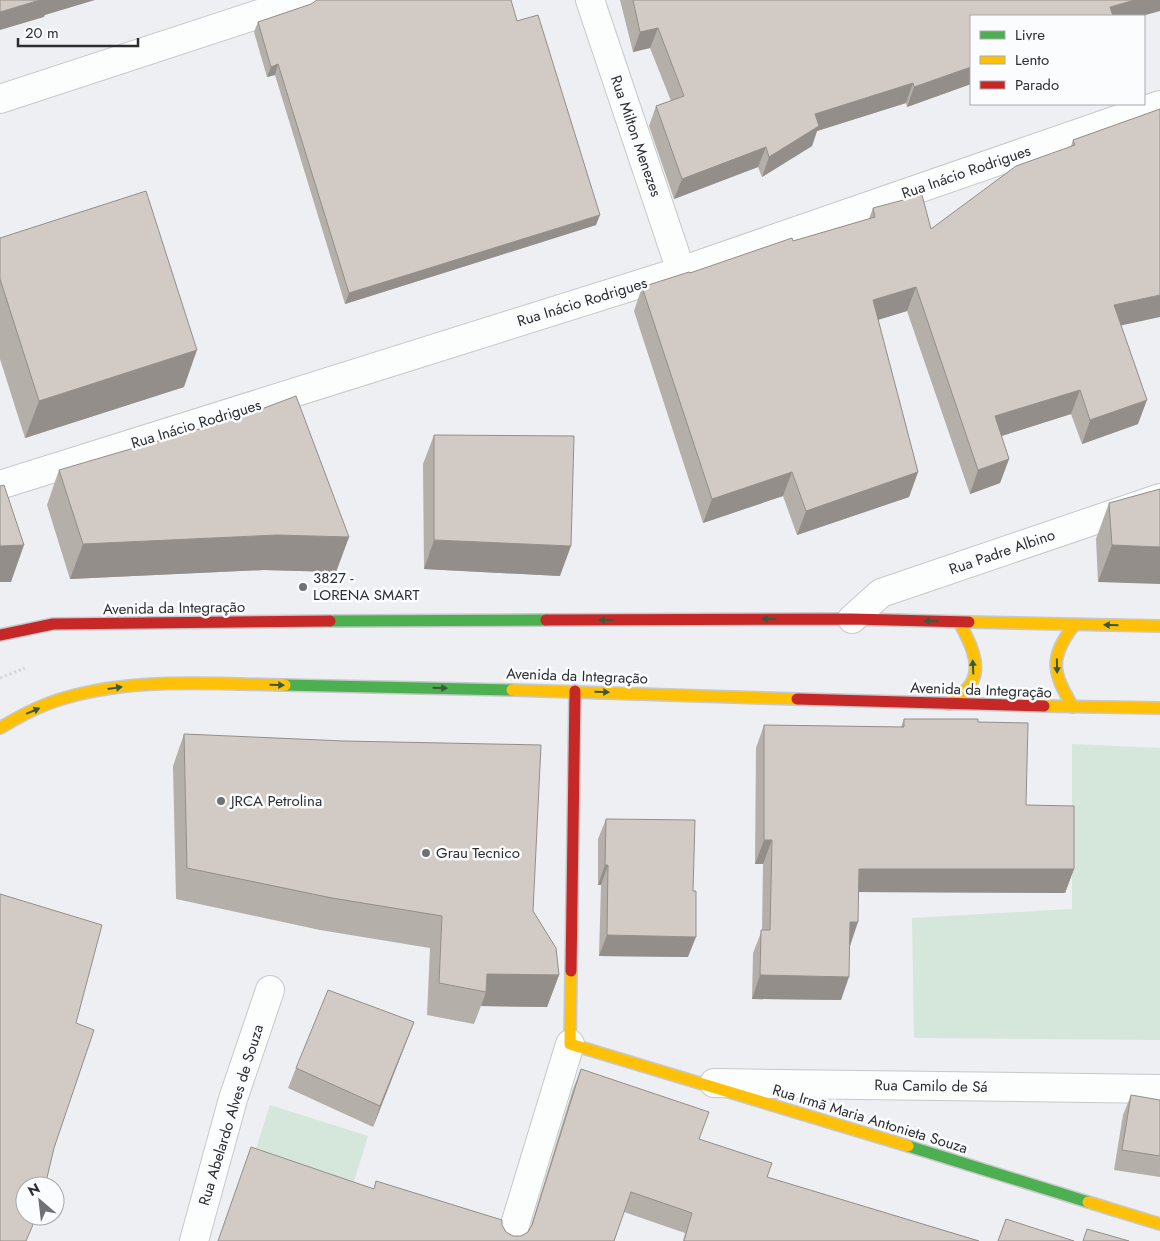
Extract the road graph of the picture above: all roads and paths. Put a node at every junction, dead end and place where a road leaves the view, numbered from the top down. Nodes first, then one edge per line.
1 (302, 0) edge
2 (590, 0) edge
3 (0, 99) edge
4 (1160, 105) edge
5 (681, 271) junction
6 (0, 485) edge
7 (1160, 498) edge
8 (852, 618) junction
9 (959, 622) junction
10 (1074, 624) junction
11 (1160, 626) edge
12 (0, 635) edge
13 (576, 691) junction
14 (948, 704) junction
15 (1073, 708) junction
16 (1160, 708) edge
17 (0, 728) edge
18 (270, 990) dead end
19 (570, 1044) junction
20 (702, 1082) junction
21 (1160, 1089) edge
22 (1160, 1224) edge
23 (194, 1241) edge
24 (510, 1241) edge

1 - 3 street
2 - 5 street, Rua Milton Menezes
4 - 5 street, Rua Inácio Rodrigues
5 - 6 street, Rua Inácio Rodrigues
7 - 8 street, Rua Padre Albino
9 -> 8 main road, Avenida da Integração
8 -> 12 main road, Avenida da Integração
9 - 10 main road, Avenida da Integração
14 -> 9 main road
11 -> 10 main road, Avenida da Integração
10 -> 15 main road
13 -> 14 main road, Avenida da Integração
17 -> 13 main road, Avenida da Integração
13 - 19 main road
14 - 15 main road, Avenida da Integração
15 - 16 main road, Avenida da Integração
18 - 23 street, Rua Abelardo Alves de Souza
19 - 20 main road, Rua Irmã Maria Antonieta Souza
19 - 24 street
20 - 21 street, Rua Camilo de Sá
20 - 22 main road, Rua Irmã Maria Antonieta Souza

